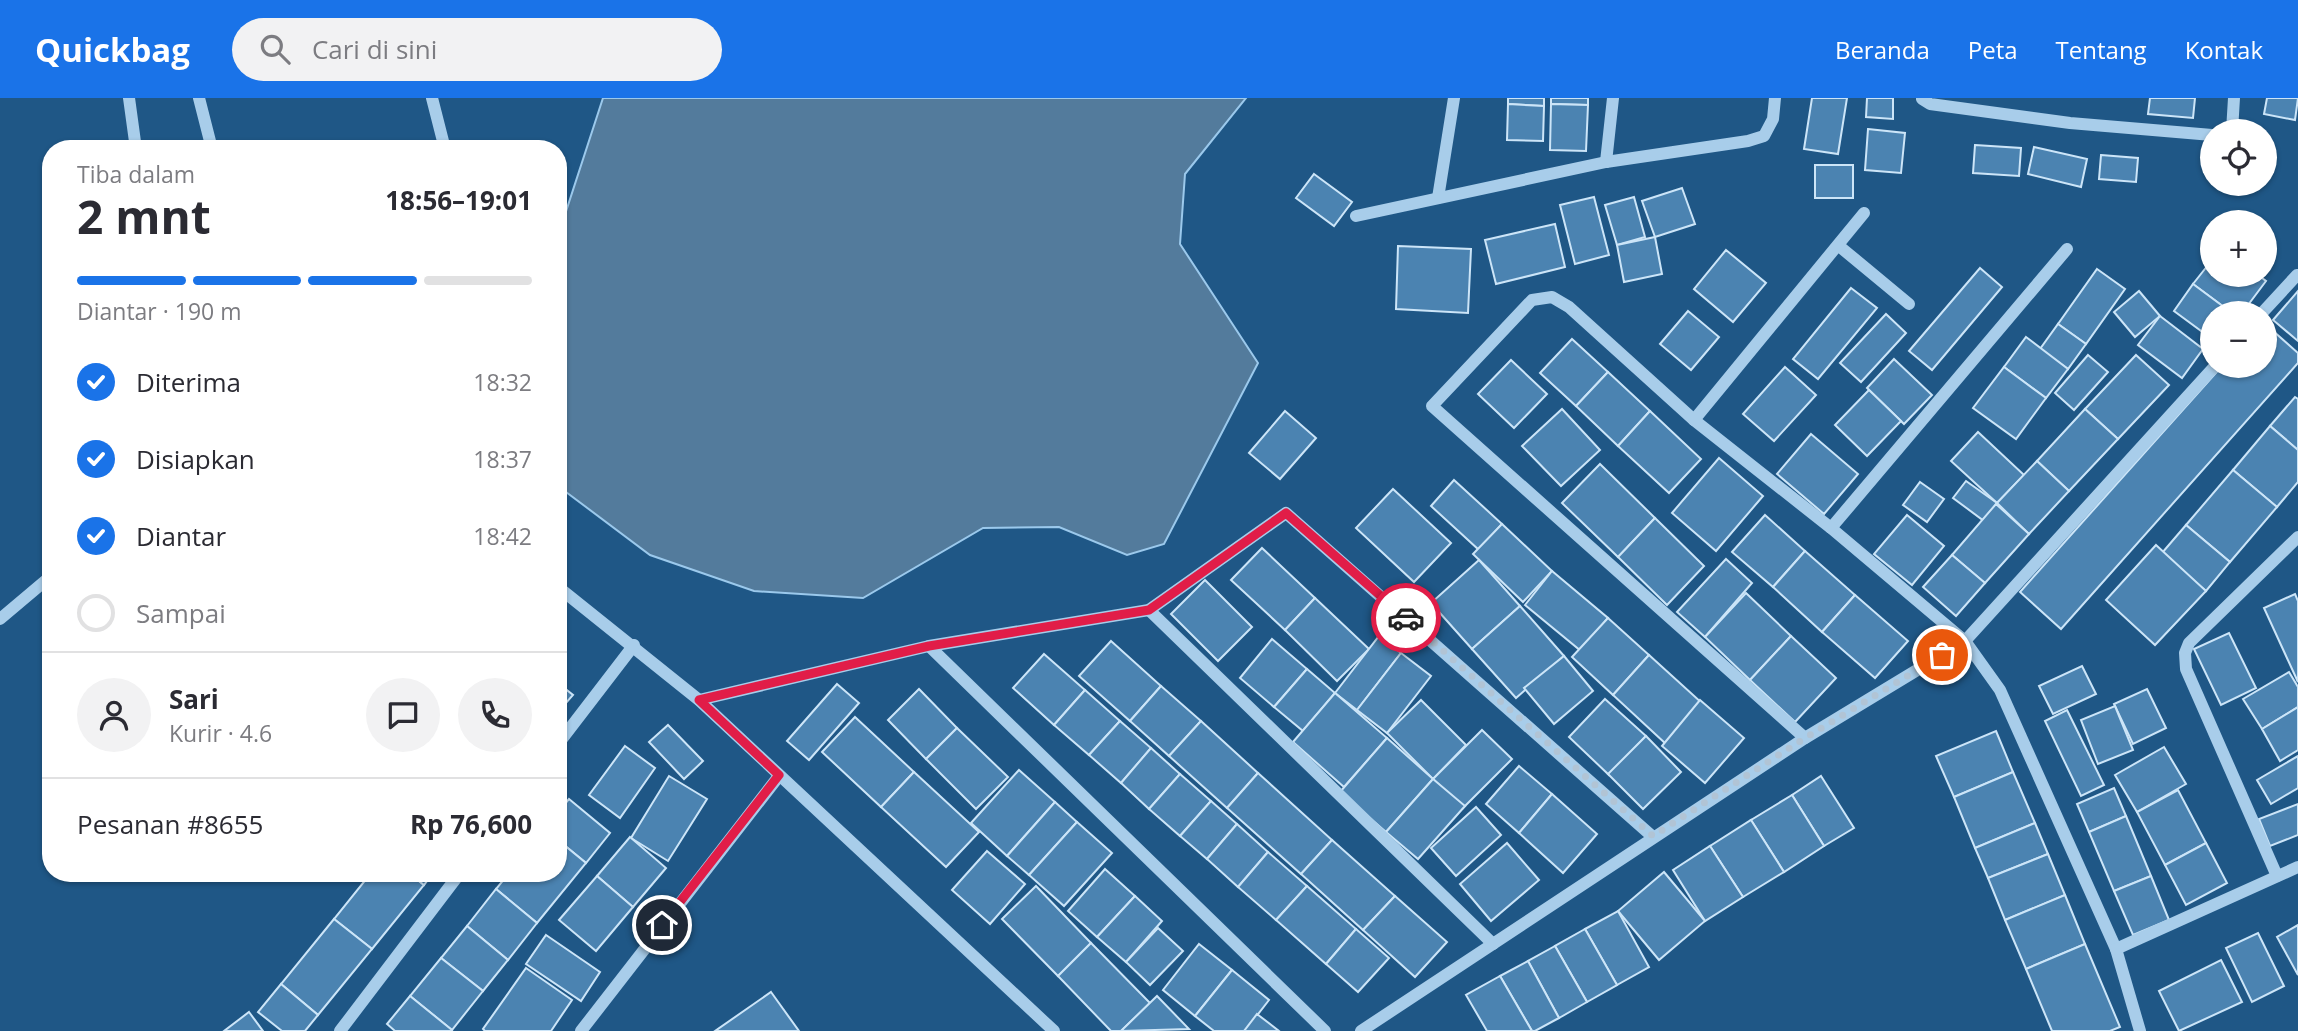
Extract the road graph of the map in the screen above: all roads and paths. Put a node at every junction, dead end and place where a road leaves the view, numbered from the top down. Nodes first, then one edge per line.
1 (129, 98) edge
2 (199, 98) edge
3 (432, 98) edge
4 (1454, 98) edge
5 (1613, 98) edge
6 (1775, 98) edge
7 (2234, 98) edge
8 (1922, 99) edge
9 (2233, 119) edge
10 (2200, 134) edge
11 (135, 140) edge
12 (210, 140) edge
13 (443, 140) edge
14 (1606, 162) junction
15 (1438, 198) junction
16 (1864, 213) dead end
17 (1356, 216) dead end
18 (1839, 246) junction
19 (2067, 249) dead end
20 (2297, 275) edge
21 (2273, 301) edge
22 (1909, 304) dead end
23 (2204, 378) edge
24 (1694, 420) junction
25 (1831, 528) junction
26 (2298, 537) edge
27 (42, 584) edge
28 (567, 594) edge
29 (1149, 610) junction
30 (0, 619) edge
31 (1965, 641) junction
32 (634, 645) junction
33 (929, 646) junction
34 (699, 700) junction
35 (567, 732) edge
36 (1805, 738) junction
37 (779, 775) junction
38 (1653, 836) junction
39 (2298, 867) edge
40 (2277, 876) junction
41 (453, 882) edge
42 (1493, 944) junction
43 (2116, 949) junction
44 (340, 1031) edge
45 (581, 1031) edge
46 (1054, 1031) edge
47 (1325, 1031) edge
48 (1361, 1031) edge
49 (2140, 1031) edge

1 - 11 street
2 - 12 street
3 - 13 street
4 - 15 street
5 - 14 street
6 - 14 street
7 - 9 street
8 - 10 street
14 - 15 street
15 - 17 street
16 - 18 street
18 - 22 street
18 - 24 street
19 - 25 street
20 - 21 street
23 - 31 street
24 - 25 street
24 - 36 street
25 - 31 street
26 - 40 street
27 - 30 street
28 - 32 street
29 - 33 street
29 - 38 street
29 - 42 street
31 - 36 street
31 - 43 street
32 - 34 street
32 - 35 street
33 - 34 street
33 - 47 street
34 - 37 street
36 - 38 street
37 - 45 street
37 - 46 street
38 - 42 street
39 - 40 street
40 - 43 street
41 - 44 street
42 - 48 street
43 - 49 street

